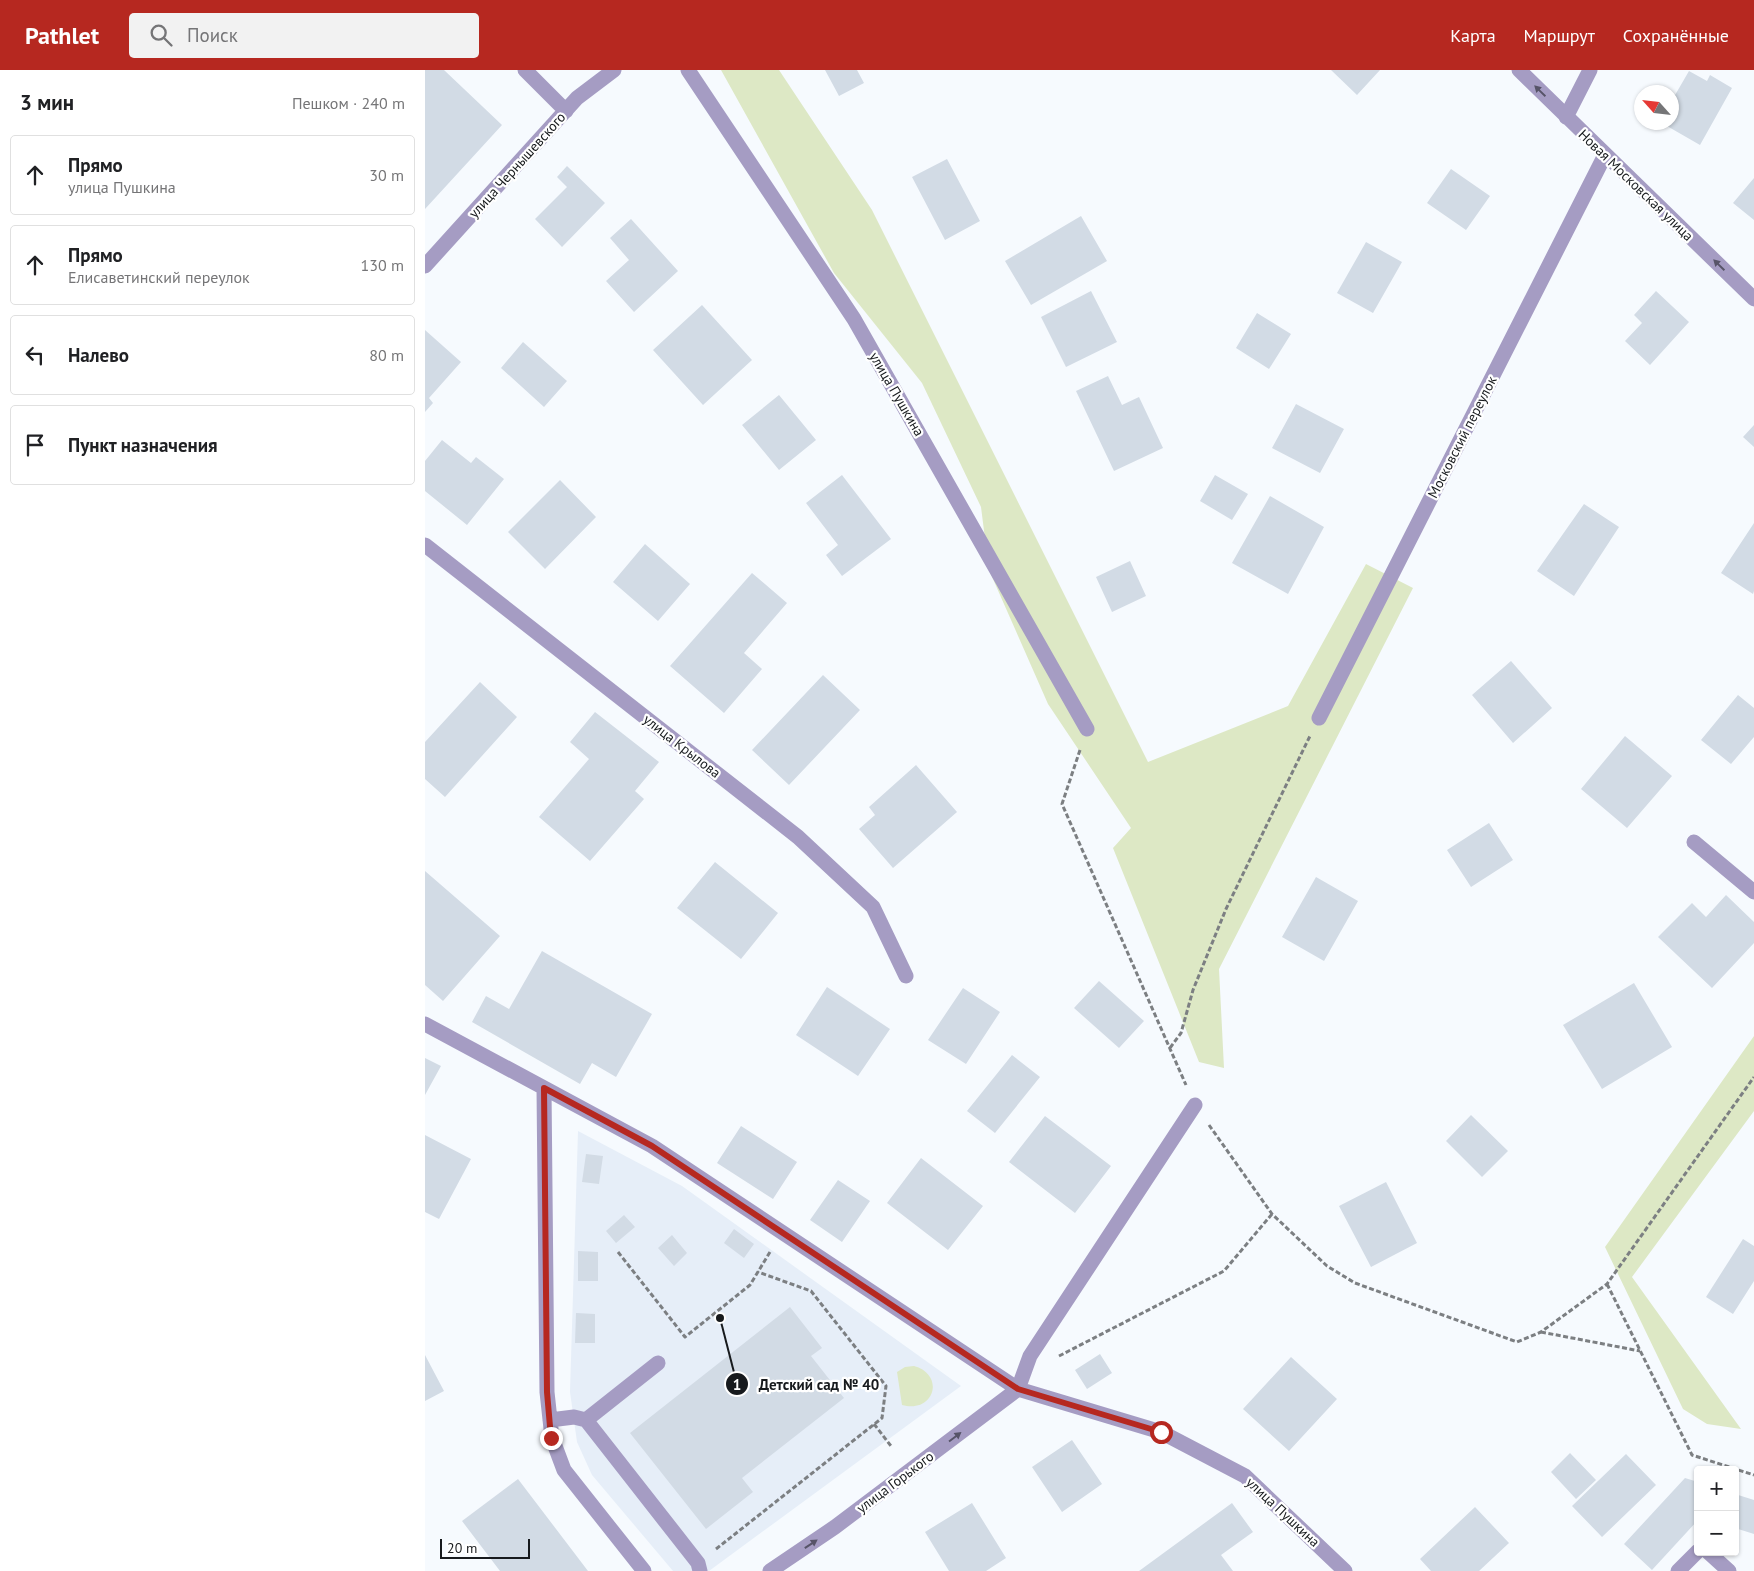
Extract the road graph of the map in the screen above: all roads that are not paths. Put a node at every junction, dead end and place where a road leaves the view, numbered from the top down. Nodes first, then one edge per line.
1 (525, 70) edge
2 (614, 70) edge
3 (688, 70) edge
4 (1519, 70) edge
5 (1590, 70) edge
6 (566, 111) junction
7 (1567, 116) junction
8 (1605, 155) junction
9 (425, 266) edge
10 (1754, 299) edge
11 (425, 545) edge
12 (1319, 718) road end
13 (1087, 729) road end
14 (1694, 842) dead end
15 (1754, 892) edge
16 (906, 976) dead end
17 (425, 1024) edge
18 (544, 1088) junction
19 (1195, 1105) road end
20 (658, 1363) dead end
21 (1018, 1389) junction
22 (550, 1420) junction
23 (586, 1420) junction
24 (1694, 1555) edge
25 (1712, 1556) edge
26 (699, 1567) edge
27 (645, 1571) edge
28 (770, 1571) edge
29 (1345, 1571) edge
30 (1678, 1571) edge
31 (1729, 1571) edge

1 - 6 street
2 - 6 street, улица Чернышевского
3 - 13 street, улица Пушкина
7 -> 4 street, Новая Московская улица
5 - 7 street
6 - 9 street, улица Чернышевского
7 - 8 street, Новая Московская улица
10 -> 8 street, Новая Московская улица
8 - 12 street, Московский переулок
11 - 16 street, улица Крылова
14 - 15 street
17 - 18 street, улица Пушкина
18 - 21 street, улица Пушкина
18 - 22 street
19 - 21 street
20 - 23 street
28 -> 21 street, улица Горького
21 - 29 street, улица Пушкина
22 - 23 street
22 - 27 street
23 - 26 street
24 - 30 street
25 - 31 street

